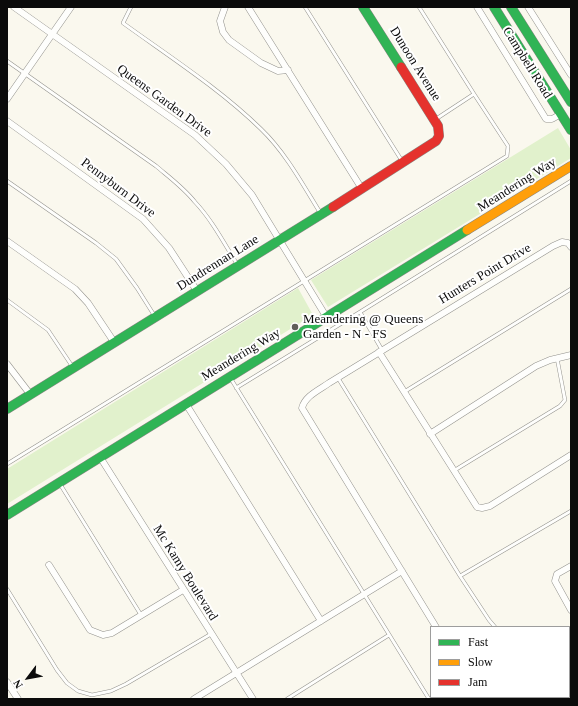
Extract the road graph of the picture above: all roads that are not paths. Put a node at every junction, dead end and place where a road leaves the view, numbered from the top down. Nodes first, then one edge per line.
1 (14, 7) edge
2 (71, 7) edge
3 (131, 7) edge
4 (225, 7) edge
5 (248, 7) edge
6 (305, 7) edge
7 (363, 7) edge
8 (419, 7) edge
9 (476, 7) edge
10 (494, 7) edge
11 (511, 7) edge
12 (528, 7) edge
13 (52, 34) junction
14 (7, 61) edge
15 (288, 70) junction
16 (25, 74) junction
17 (571, 75) edge
18 (474, 94) junction
19 (7, 99) edge
20 (571, 102) edge
21 (561, 114) junction
22 (435, 120) junction
23 (7, 121) edge
24 (571, 130) edge
25 (439, 136) joint
26 (403, 163) junction
27 (571, 166) edge
28 (7, 181) edge
29 (571, 181) edge
30 (362, 189) junction
31 (321, 214) junction
32 (279, 240) junction
33 (7, 241) edge
34 (571, 247) edge
35 (238, 266) junction
36 (305, 281) junction
37 (571, 289) edge
38 (197, 291) junction
39 (7, 300) edge
40 (360, 312) junction
41 (155, 317) junction
42 (327, 318) junction
43 (114, 342) junction
44 (381, 351) junction
45 (571, 355) edge
46 (557, 358) junction
47 (7, 364) edge
48 (73, 368) junction
49 (230, 377) junction
50 (338, 377) junction
51 (236, 388) junction
52 (404, 392) junction
53 (30, 394) junction
54 (186, 404) junction
55 (7, 409) edge
56 (430, 434) junction
57 (571, 455) edge
58 (100, 457) junction
59 (7, 464) edge
60 (454, 471) junction
61 (59, 482) junction
62 (571, 511) edge
63 (7, 515) edge
64 (49, 565) dead end
65 (571, 566) edge
66 (402, 571) junction
67 (460, 576) junction
68 (7, 589) edge
69 (183, 590) junction
70 (364, 594) junction
71 (571, 610) edge
72 (141, 615) junction
73 (321, 621) junction
74 (435, 626) edge
75 (494, 626) edge
76 (211, 634) junction
77 (389, 635) junction
78 (236, 672) junction
79 (7, 682) edge
80 (18, 699) edge
81 (194, 699) edge
82 (253, 699) edge
83 (287, 699) edge
84 (429, 699) edge

1 - 13 street, Queens Garden Drive
2 - 13 street
3 - 31 lane
4 - 15 street
5 - 15 street
6 - 26 lane
7 - 22 street, Dunoon Avenue
8 - 18 lane
9 - 21 street, Campbell Road
10 - 21 street, Campbell Road
11 - 20 street, Campbell Road
12 - 17 street
13 - 16 street
13 - 32 street, Queens Garden Drive
14 - 16 lane
15 - 30 street
16 - 19 street
16 - 35 lane
18 - 22 lane
18 - 36 lane
21 - 24 street, Campbell Road
22 - 25 street, Dunoon Avenue
23 - 38 street, Pennyburn Drive
25 - 26 street, Dundrennan Lane
26 - 30 street, Dundrennan Lane
27 - 42 street, Meandering Way
28 - 41 lane
29 - 40 lane
30 - 31 street, Dundrennan Lane
31 - 32 street, Dundrennan Lane
32 - 35 street, Dundrennan Lane
32 - 36 street, Queens Garden Drive
33 - 43 street
34 - 44 street, Hunters Point Drive
35 - 38 street, Dundrennan Lane
36 - 42 street, Queens Garden Drive
36 - 59 lane
37 - 52 lane
38 - 41 street, Dundrennan Lane
39 - 48 lane
40 - 44 lane
40 - 51 lane
41 - 43 street, Dundrennan Lane
42 - 49 street, Meandering Way
43 - 48 street, Dundrennan Lane
44 - 50 street, Hunters Point Drive
44 - 52 street
45 - 46 street
46 - 56 street
46 - 60 lane
47 - 53 street
48 - 53 street, Dundrennan Lane
49 - 51 lane
49 - 54 street, Meandering Way
50 - 66 street, Hunters Point Drive
50 - 67 lane
51 - 70 lane
52 - 56 street
53 - 55 street, Dundrennan Lane
54 - 58 street, Meandering Way
54 - 73 street
56 - 60 street
57 - 60 street
58 - 61 street, Meandering Way
58 - 69 street, Mc Kamy Boulevard
61 - 63 street, Meandering Way
61 - 72 lane
62 - 67 lane
64 - 72 street
65 - 71 street
66 - 70 street
66 - 74 street
67 - 75 lane
68 - 76 lane
69 - 72 street
69 - 76 street, Mc Kamy Boulevard
70 - 73 street
70 - 77 lane
73 - 78 street
76 - 78 street, Mc Kamy Boulevard
77 - 83 lane
77 - 84 lane
78 - 81 street
78 - 82 street, Mc Kamy Boulevard
79 - 80 street

